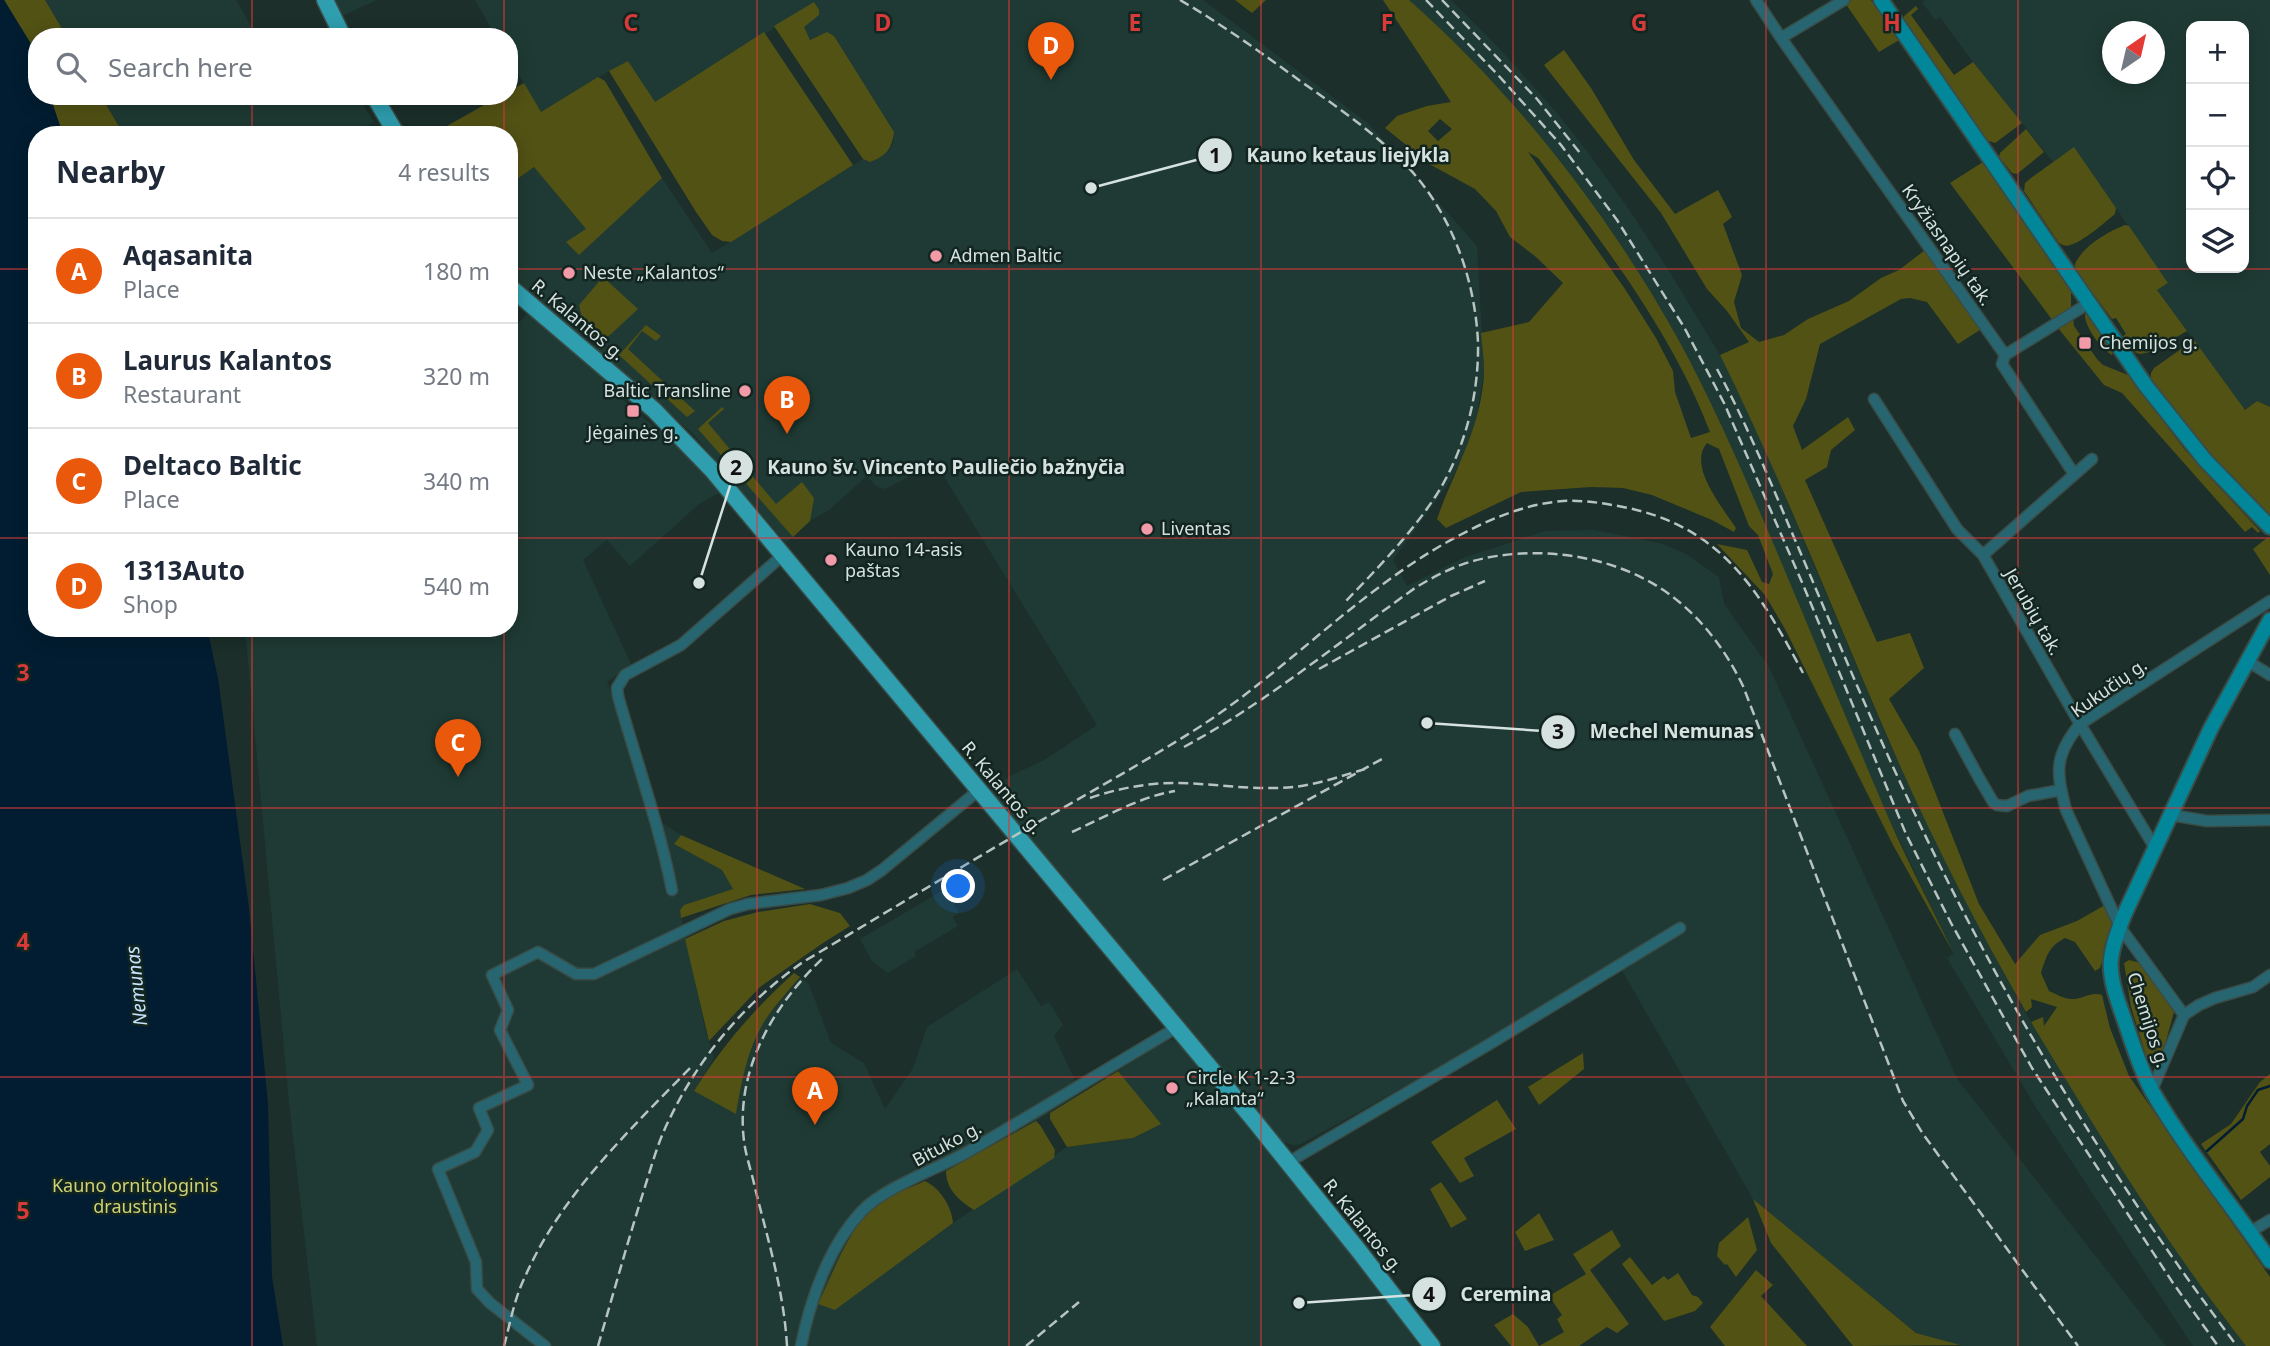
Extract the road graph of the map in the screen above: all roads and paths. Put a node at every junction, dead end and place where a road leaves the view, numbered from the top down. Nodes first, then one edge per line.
1 (325, 0) edge
2 (1756, 0) edge
3 (1844, 0) edge
4 (1881, 0) edge
5 (339, 28) edge
6 (1781, 38) junction
7 (379, 105) edge
8 (392, 126) edge
9 (518, 294) edge
10 (2089, 303) junction
11 (2005, 355) junction
12 (1874, 399) dead end
13 (2092, 459) dead end
14 (2074, 474) junction
15 (2270, 527) edge
16 (783, 555) junction
17 (1983, 555) junction
18 (2270, 601) edge
19 (2270, 620) edge
20 (2249, 662) junction
21 (2270, 675) edge
22 (2080, 724) junction
23 (1955, 734) dead end
24 (979, 790) junction
25 (2061, 790) junction
26 (2171, 815) junction
27 (2270, 820) edge
28 (2155, 848) junction
29 (672, 890) dead end
30 (2120, 927) junction
31 (1680, 928) dead end
32 (2270, 975) edge
33 (2265, 985) edge
34 (2184, 1015) junction
35 (1176, 1028) junction
36 (2152, 1090) junction
37 (1287, 1163) junction
38 (2270, 1220) edge
39 (2250, 1232) junction
40 (2270, 1261) edge
41 (545, 1346) edge
42 (801, 1346) edge
43 (1432, 1346) edge

1 - 5 main road
2 - 6 street, Kryžiasnapių tak.
3 - 6 street
4 - 10 main road
6 - 11 street, Kryžiasnapių tak.
7 - 8 main road
9 - 16 main road, R. Kalantos g.
10 - 11 street
10 - 15 main road
11 - 14 street, Kryžiasnapių tak.
12 - 17 street, Jerubių tak.
13 - 14 street
14 - 17 street
16 - 24 main road, R. Kalantos g.
16 - 29 street
17 - 22 street, Jerubių tak.
18 - 22 street, Kukučių g.
19 - 20 main road, Chemijos g.
20 - 21 street
20 - 26 main road, Chemijos g.
22 - 25 street, Kukučių g.
22 - 28 street, Jerubių tak.
23 - 25 street
24 - 35 main road, R. Kalantos g.
24 - 41 street
25 - 30 street, Kukučių g.
26 - 27 street
26 - 28 main road, Chemijos g.
28 - 30 main road, Chemijos g.
30 - 34 street, Kukučių g.
30 - 36 main road, Chemijos g.
31 - 37 street
32 - 33 street
33 - 34 street
34 - 36 street
35 - 37 main road, R. Kalantos g.
35 - 42 street, Bituko g.
36 - 39 main road, Chemijos g.
37 - 43 main road, R. Kalantos g.
38 - 39 street
39 - 40 main road, Chemijos g.

